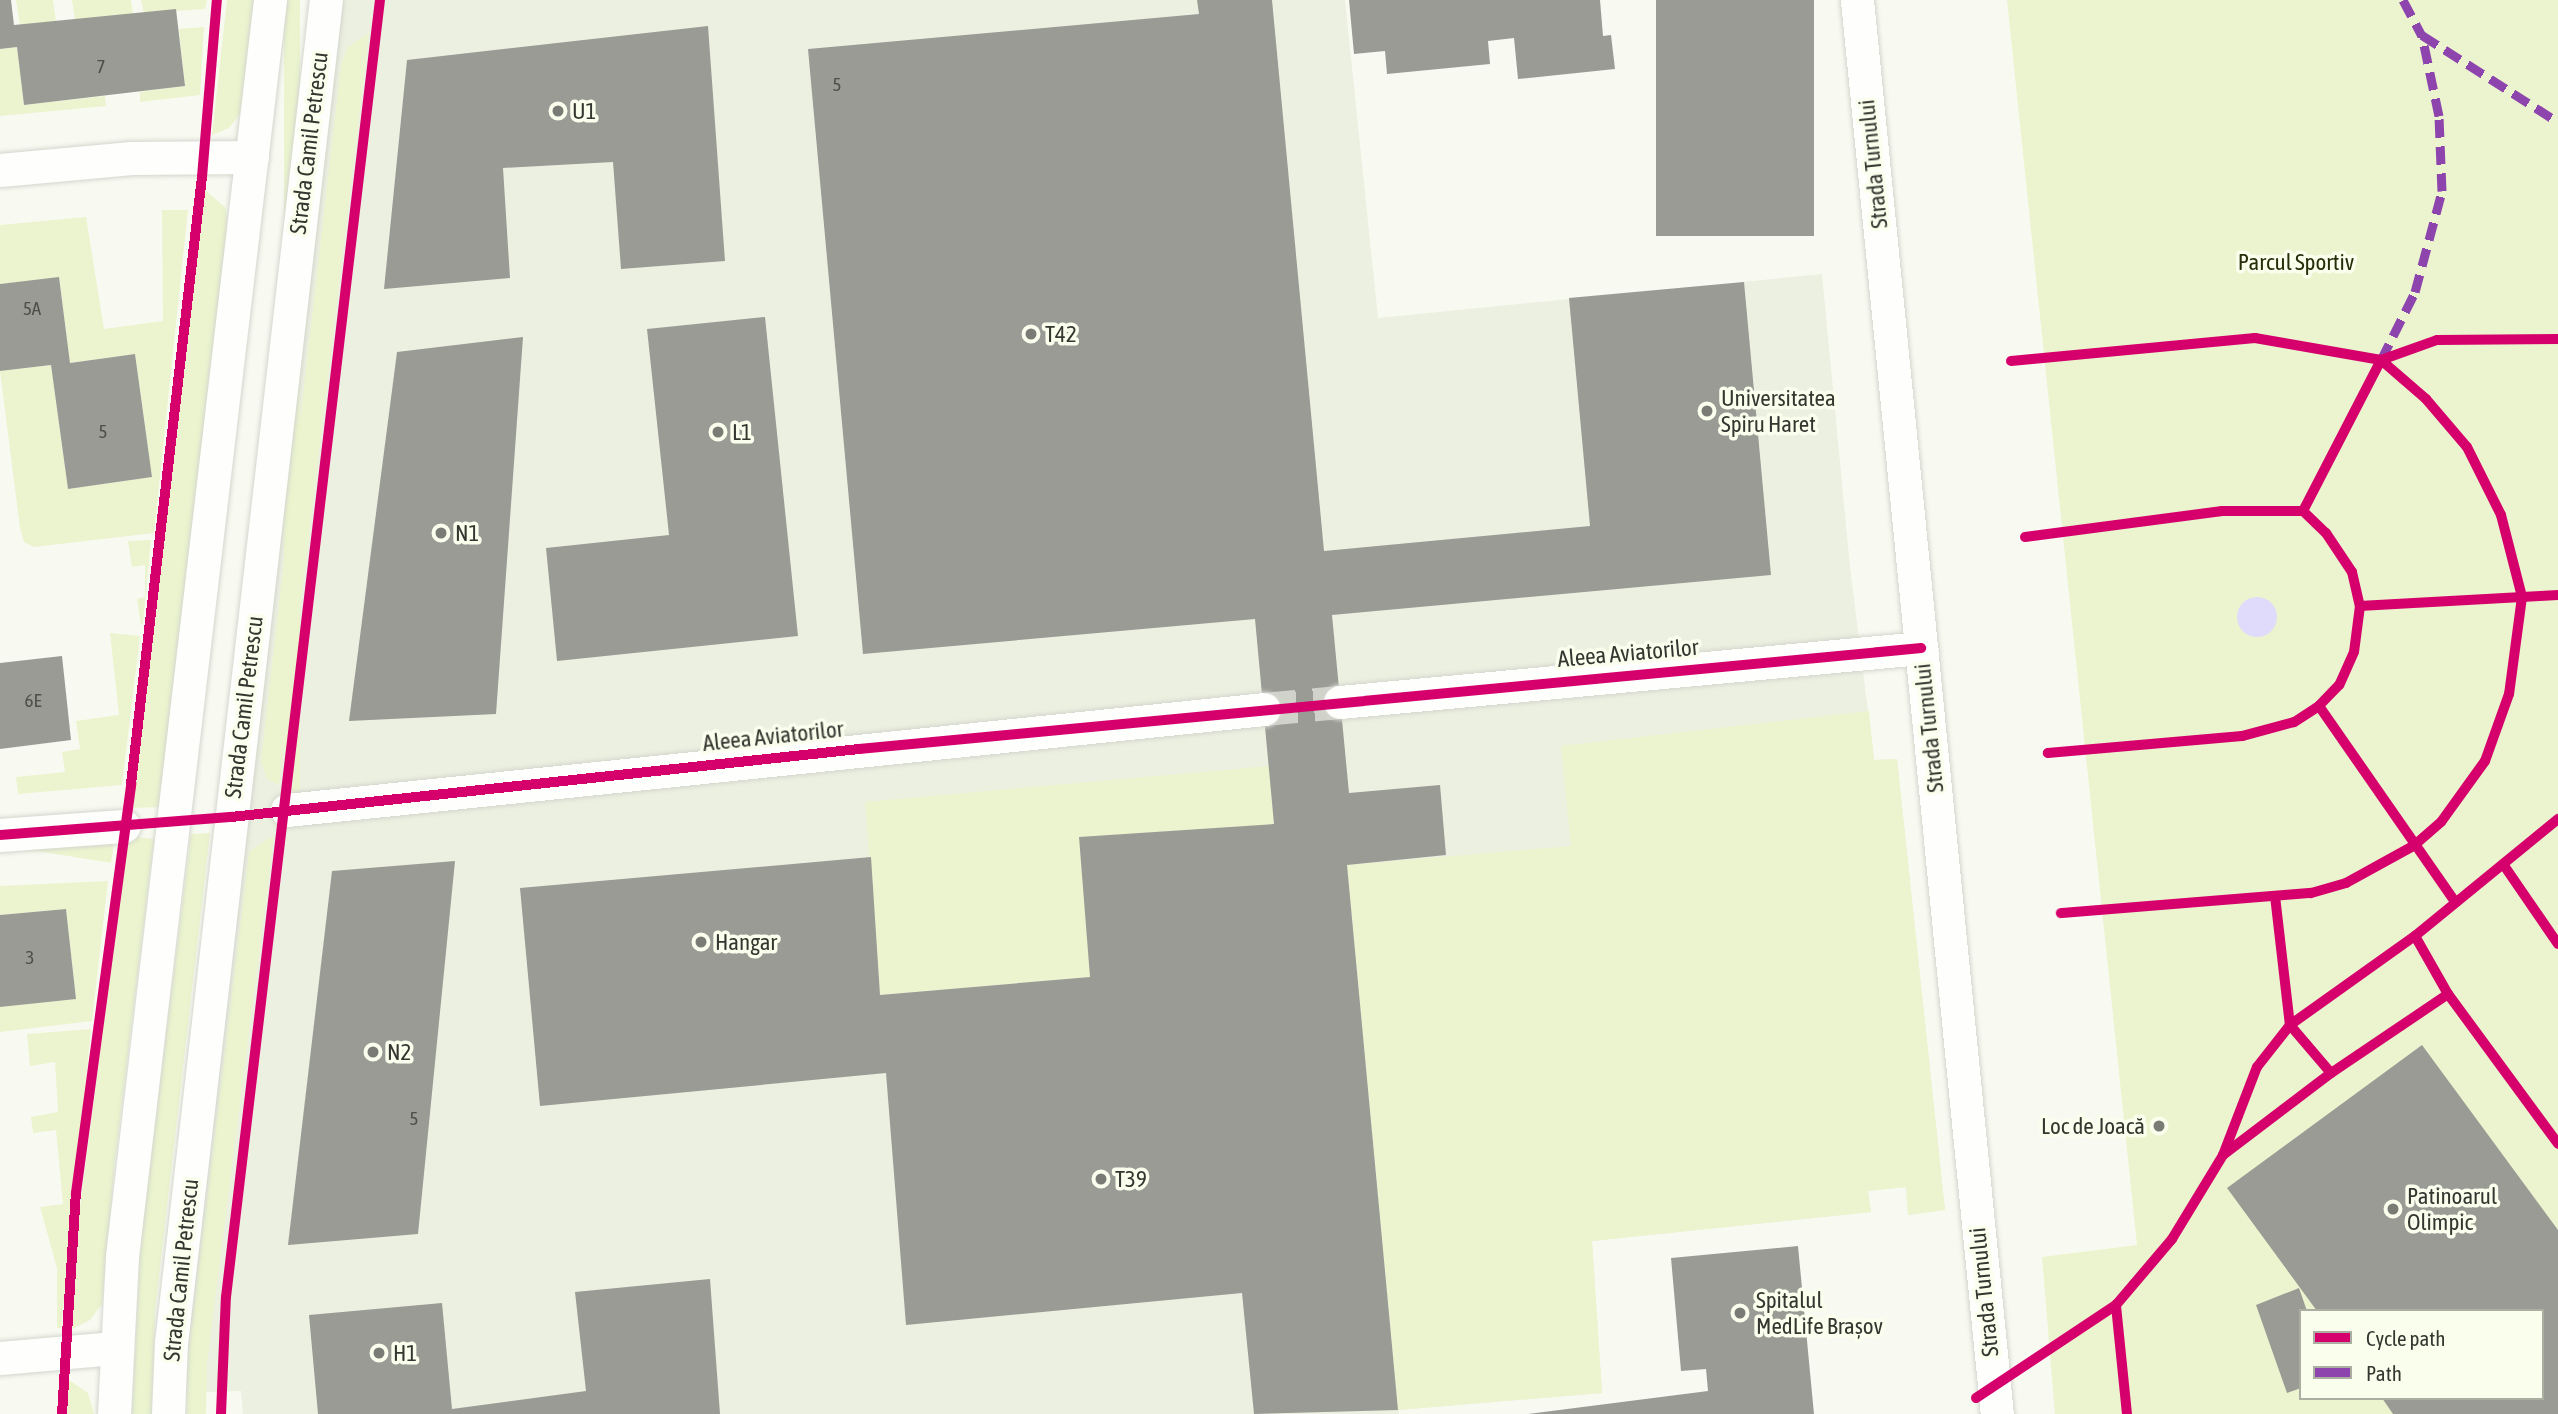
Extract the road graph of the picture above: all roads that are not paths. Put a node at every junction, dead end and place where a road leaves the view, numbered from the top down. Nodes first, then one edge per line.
1 (270, 0) edge
2 (326, 0) edge
3 (1857, 0) edge
4 (252, 157) junction
5 (0, 170) edge
6 (1921, 648) junction
7 (1340, 702) tunnel mouth
8 (1264, 709) tunnel mouth
9 (288, 810) dead end
10 (124, 826) dead end
11 (0, 835) edge
12 (115, 1348) junction
13 (0, 1358) edge
14 (114, 1414) edge
15 (168, 1414) edge
16 (1997, 1414) edge

1 - 4 street
2 - 15 street, Strada Camil Petrescu
3 - 6 street, Strada Turnului
4 - 5 street
4 - 12 street
6 - 7 street, Aleea Aviatorilor
6 - 16 street, Strada Turnului
8 - 9 street, Aleea Aviatorilor
10 - 11 street
12 - 13 street
12 - 14 street

